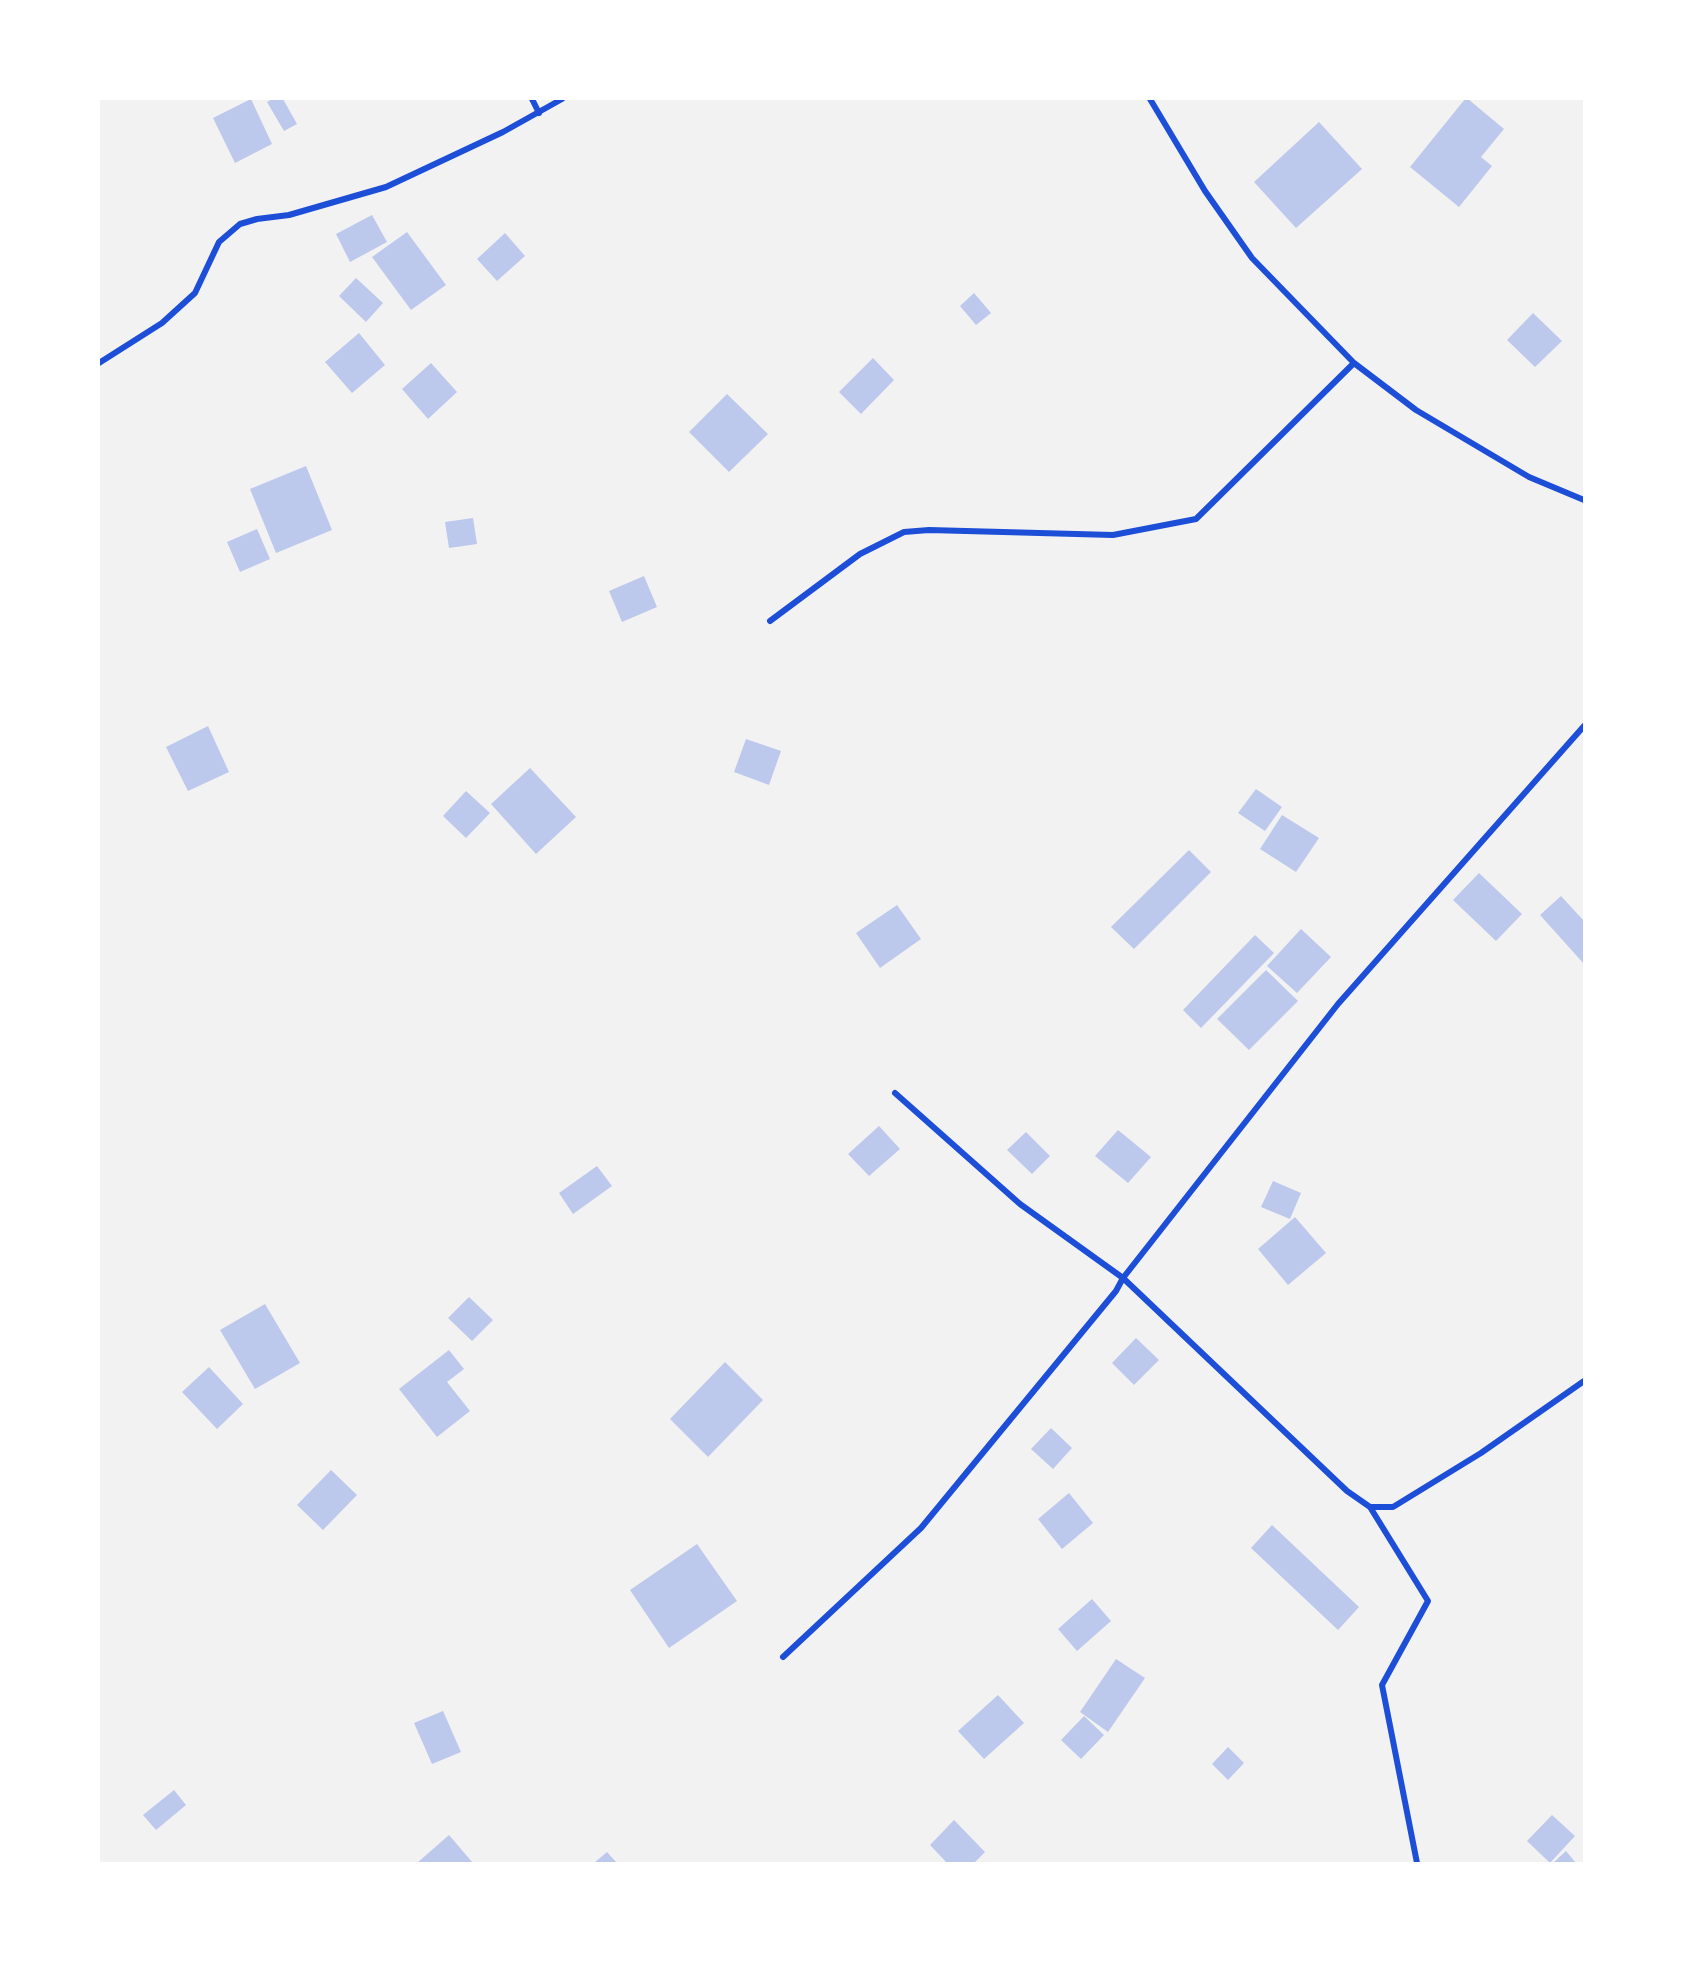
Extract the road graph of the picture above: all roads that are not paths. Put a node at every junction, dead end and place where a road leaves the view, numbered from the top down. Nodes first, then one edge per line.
1 (532, 99) edge
2 (562, 99) edge
3 (1150, 99) edge
4 (539, 113) junction
5 (99, 363) edge
6 (1354, 363) junction
7 (1584, 500) edge
8 (770, 621) dead end
9 (1584, 726) edge
10 (895, 1093) dead end
11 (1123, 1278) junction
12 (1584, 1381) edge
13 (1370, 1507) junction
14 (783, 1658) dead end
15 (1417, 1863) edge

1 - 4 street
2 - 4 street
3 - 6 street
4 - 5 street
6 - 7 street
6 - 8 street
9 - 11 street
10 - 11 street
11 - 13 street
11 - 14 street
12 - 13 street
13 - 15 street

